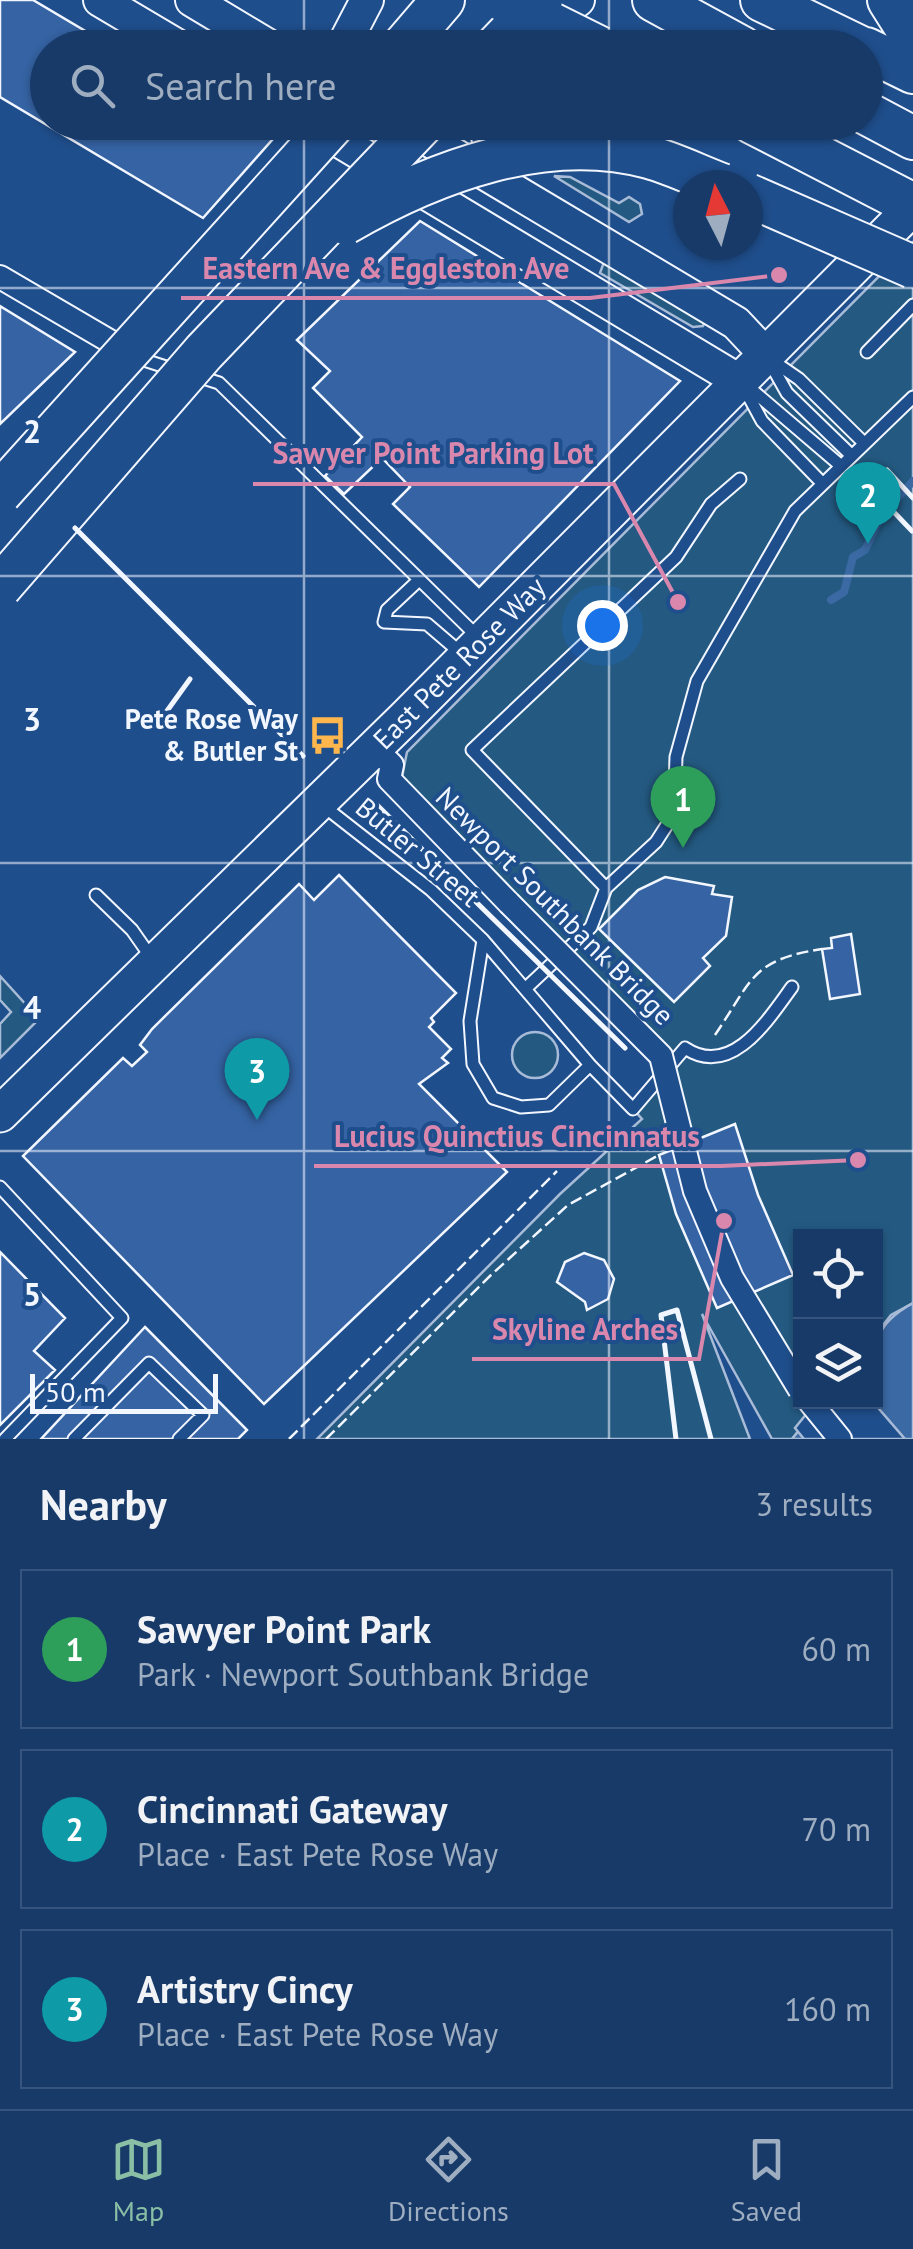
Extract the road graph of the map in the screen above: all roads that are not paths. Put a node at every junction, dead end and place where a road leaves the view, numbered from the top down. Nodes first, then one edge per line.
1 (100, 0) edge
2 (192, 0) edge
3 (367, 0) edge
4 (443, 0) edge
5 (504, 0) edge
6 (541, 0) edge
7 (578, 0) edge
8 (654, 0) edge
9 (762, 0) edge
10 (889, 0) edge
11 (150, 30) edge
12 (242, 30) edge
13 (351, 30) edge
14 (417, 30) edge
15 (512, 30) edge
16 (537, 30) edge
17 (564, 30) edge
18 (709, 30) edge
19 (826, 30) edge
20 (913, 38) edge
21 (883, 57) edge
22 (913, 72) edge
23 (883, 122) edge
24 (913, 138) edge
25 (328, 140) edge
26 (329, 140) edge
27 (356, 140) edge
28 (406, 140) edge
29 (426, 140) edge
30 (489, 140) edge
31 (786, 140) edge
32 (683, 170) edge
33 (498, 184) junction
34 (763, 202) edge
35 (913, 206) edge
36 (297, 252) junction
37 (913, 267) edge
38 (0, 277) edge
39 (913, 305) edge
40 (867, 352) dead end
41 (767, 356) junction
42 (138, 358) junction
43 (742, 382) junction
44 (913, 397) edge
45 (864, 443) junction
46 (852, 455) junction
47 (840, 465) junction
48 (0, 477) edge
49 (740, 478) dead end
50 (822, 483) junction
51 (0, 493) edge
52 (419, 580) junction
53 (0, 587) edge
54 (473, 649) junction
55 (375, 748) junction
56 (320, 802) junction
57 (606, 888) junction
58 (96, 895) dead end
59 (483, 940) junction
60 (155, 963) junction
61 (792, 987) dead end
62 (525, 989) junction
63 (590, 1065) junction
64 (0, 1114) edge
65 (0, 1187) edge
66 (793, 1378) edge
67 (816, 1409) edge
68 (5, 1439) edge
69 (74, 1439) edge
70 (179, 1439) edge
71 (840, 1439) edge

1 - 11 main road
2 - 12 main road
3 - 13 main road
4 - 14 highway
5 - 17 highway, bridge
6 - 15 highway, bridge
7 - 16 main road
8 - 18 highway
9 - 19 highway
10 - 20 highway
21 - 22 highway
23 - 24 highway
25 - 51 highway, bridge
26 - 42 street
27 - 43 main road
28 - 36 highway, bridge
29 - 33 main road
30 - 33 main road
31 - 35 highway
32 - 36 highway, bridge
33 - 41 main road
34 - 37 highway, bridge
35 - 41 main road, East Pete Rose Way
36 - 53 highway, bridge
38 - 42 street
39 - 40 lane
41 - 43 main road, East Pete Rose Way
41 - 45 lane
41 - 46 lane
42 - 48 street
42 - 52 lane
43 - 47 lane
43 - 50 lane
43 - 54 main road, East Pete Rose Way
44 - 45 lane
45 - 46 lane
46 - 47 lane
47 - 50 lane
49 - 57 lane
50 - 57 lane
52 - 54 lane
52 - 54 lane
54 - 55 main road, East Pete Rose Way
55 - 56 main road, East Pete Rose Way
55 - 66 street, Newport Southbank Bridge, bridge
56 - 59 lane, Butler Street
56 - 60 main road, East Pete Rose Way
57 - 62 lane
58 - 60 lane
59 - 62 lane, Butler Street
59 - 63 lane, Butler Street
60 - 64 main road, East Pete Rose Way
61 - 63 lane
62 - 63 lane, Butler Street
65 - 68 lane
67 - 71 street
69 - 70 lane

